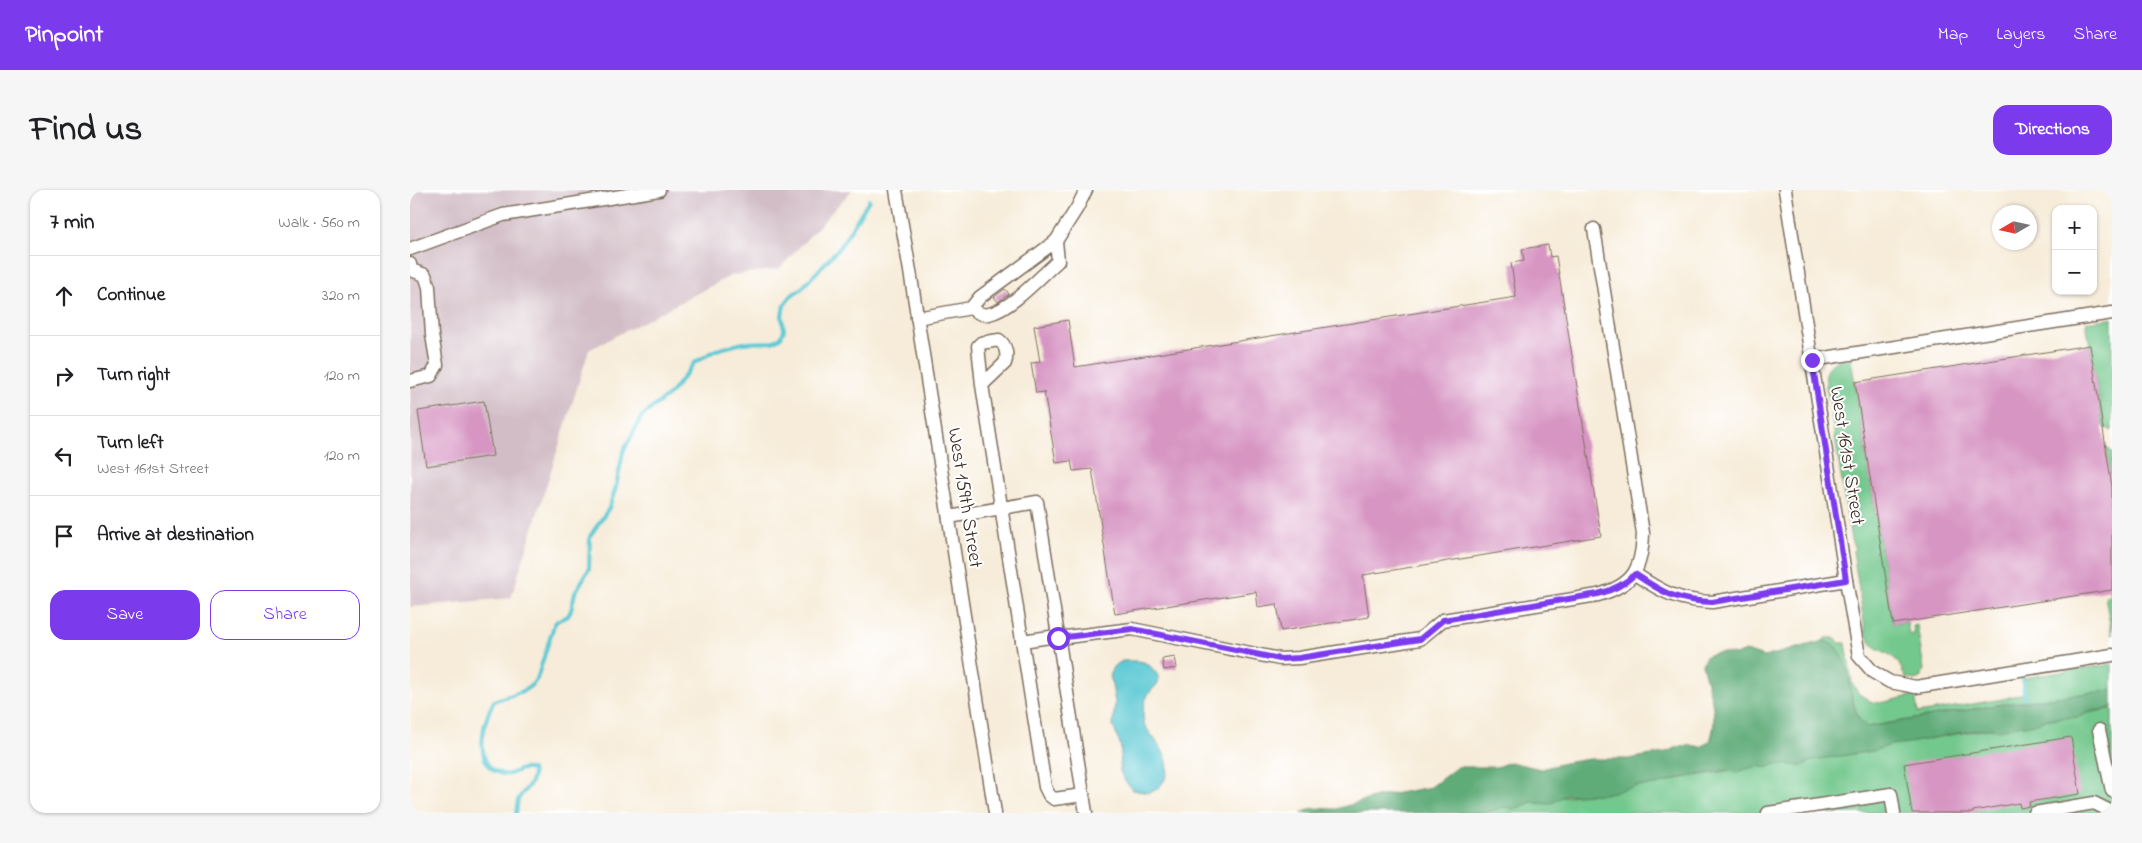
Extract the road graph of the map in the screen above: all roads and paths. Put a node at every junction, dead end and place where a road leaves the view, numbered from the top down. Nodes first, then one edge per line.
1 (659, 190) edge
2 (896, 190) edge
3 (1086, 190) edge
4 (1785, 190) edge
5 (1594, 229) dead end
6 (1056, 241) junction
7 (410, 249) edge
8 (410, 268) edge
9 (971, 308) junction
10 (2112, 313) edge
11 (917, 318) junction
12 (1812, 360) junction
13 (410, 381) edge
14 (982, 385) dead end
15 (1002, 508) junction
16 (948, 517) junction
17 (1635, 574) junction
18 (1846, 580) junction
19 (1058, 637) junction
20 (1022, 641) junction
21 (2112, 655) edge
22 (2100, 730) dead end
23 (2112, 793) edge
24 (1083, 795) junction
25 (2109, 810) edge
26 (995, 813) edge
27 (1086, 813) edge
28 (1768, 813) edge
29 (1894, 813) edge
30 (2035, 813) edge

1 - 7 street
2 - 11 street, West 159th Street
3 - 6 street
4 - 12 street, West 161st Street
5 - 17 street
6 - 9 street
6 - 9 street
8 - 13 street
9 - 11 street
10 - 12 street
11 - 16 street, West 159th Street
12 - 18 street, West 161st Street
14 - 15 street
15 - 16 street
15 - 19 street
15 - 20 street
16 - 26 street, West 159th Street
17 - 18 street
17 - 19 street
18 - 21 street, West 161st Street
19 - 20 street
19 - 24 street
20 - 24 street
22 - 23 street
23 - 25 street
24 - 27 street
25 - 30 street
28 - 29 street

